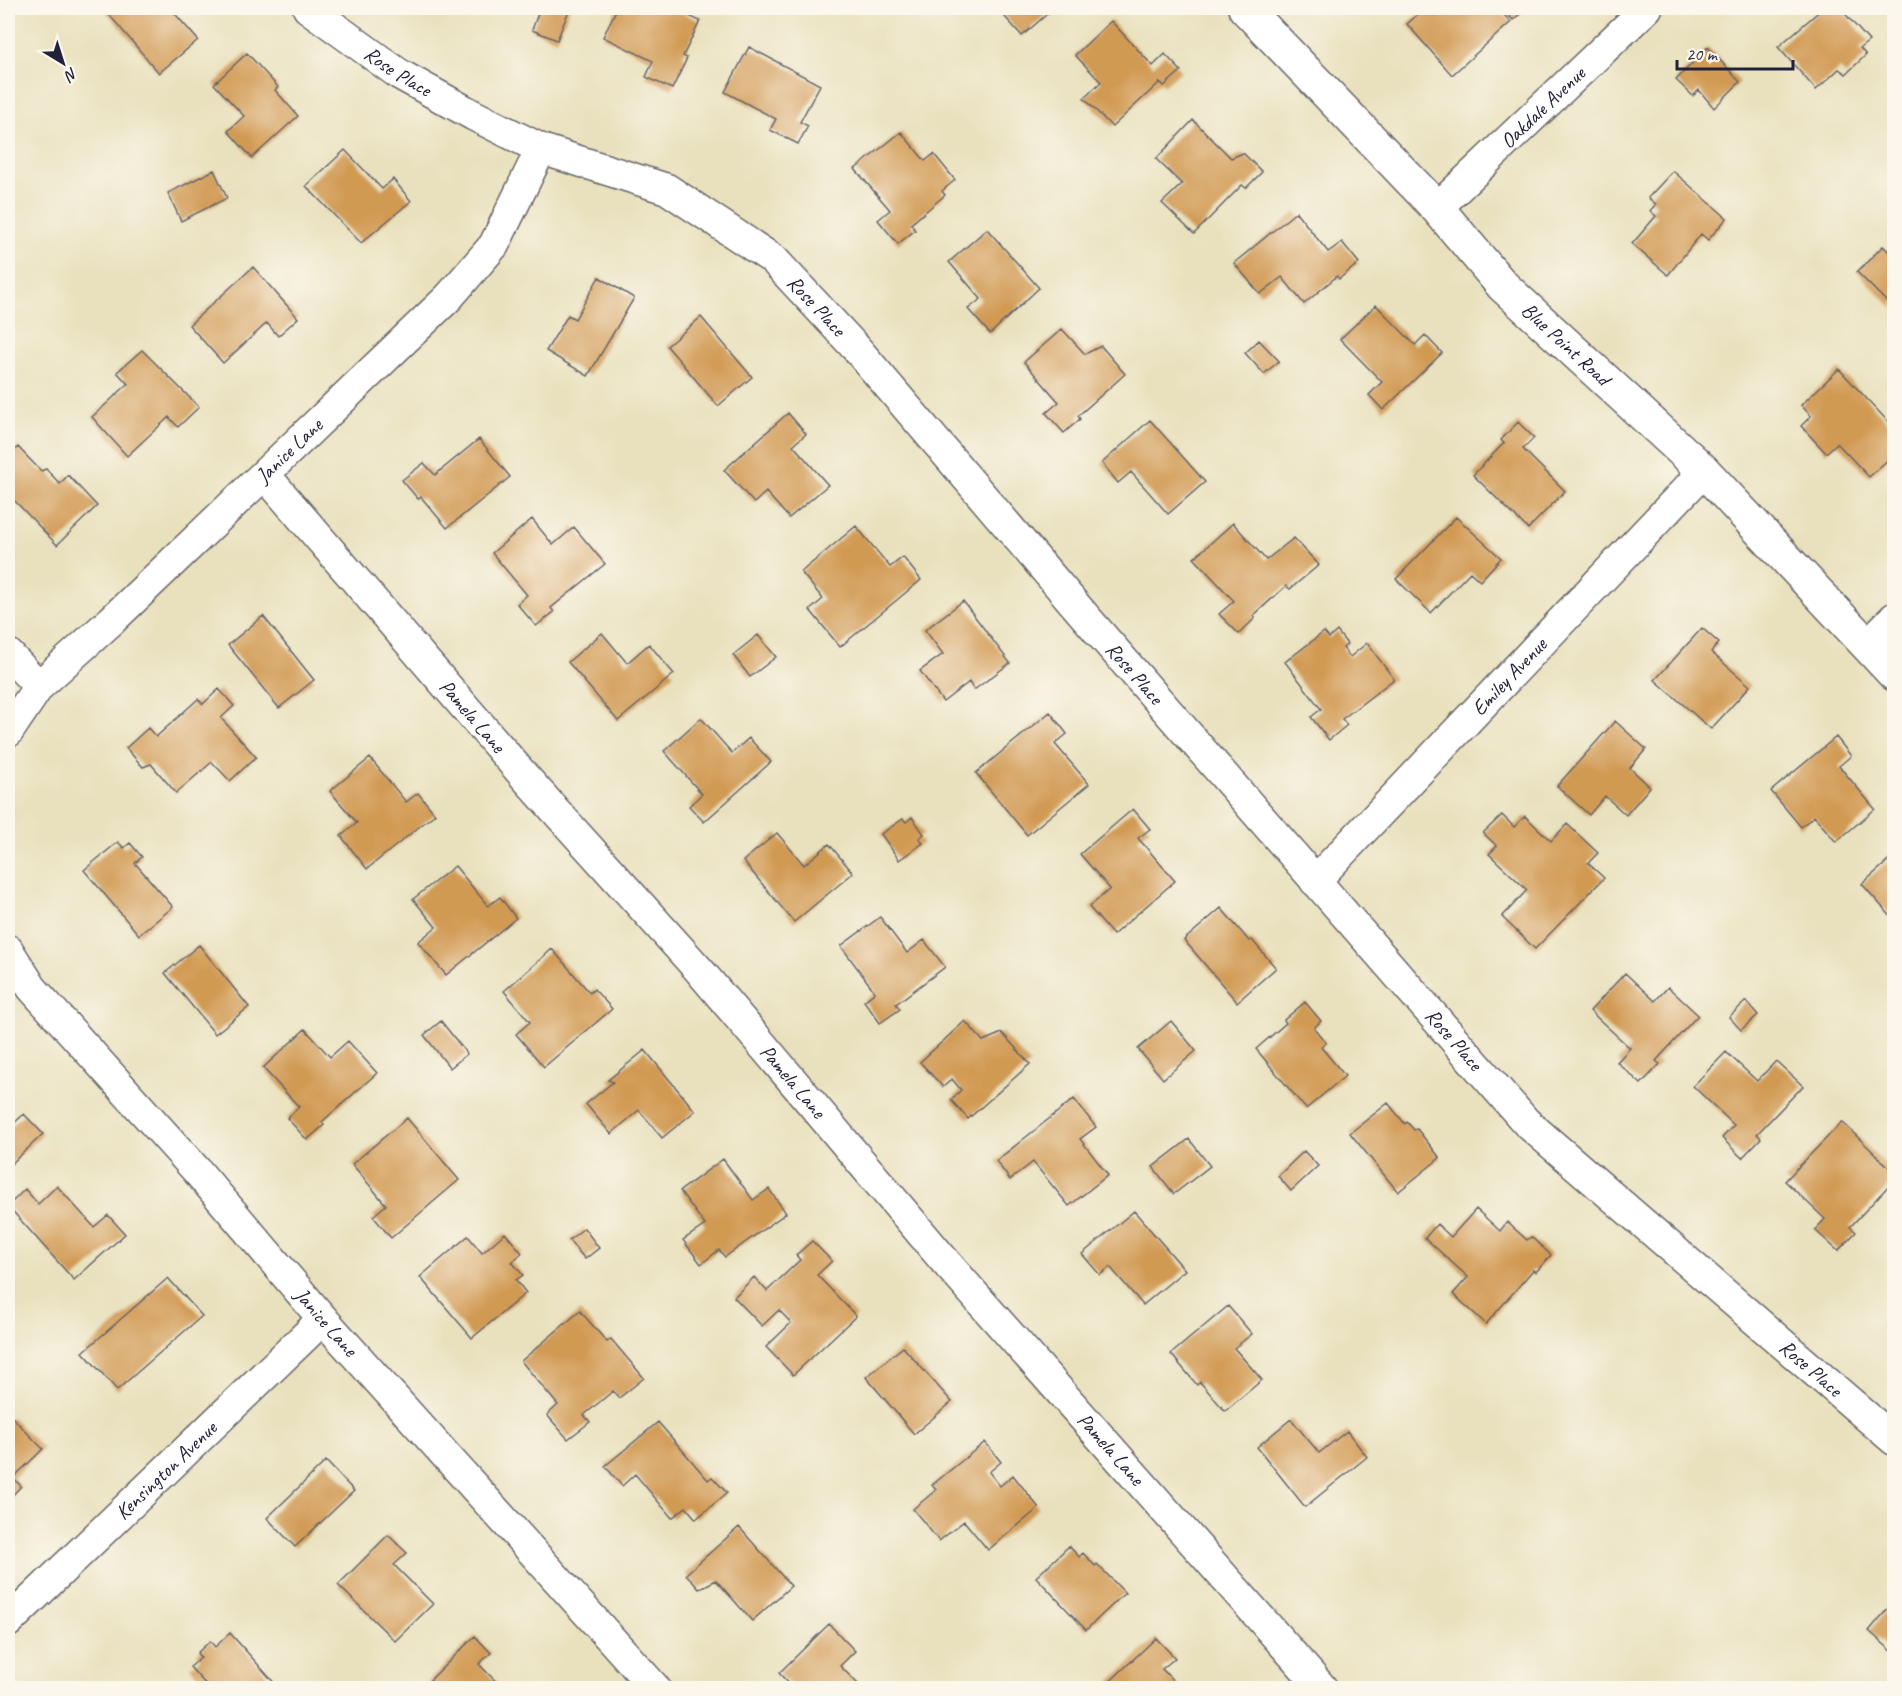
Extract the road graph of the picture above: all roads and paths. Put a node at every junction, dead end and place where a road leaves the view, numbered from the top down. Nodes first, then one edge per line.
1 (308, 8) edge
2 (1245, 8) edge
3 (1647, 8) edge
4 (541, 149) junction
5 (1437, 208) junction
6 (1704, 471) junction
7 (265, 475) junction
8 (1894, 618) edge
9 (1868, 644) junction
10 (8, 654) edge
11 (1894, 674) edge
12 (39, 686) junction
13 (8, 732) edge
14 (1315, 881) junction
15 (8, 950) edge
16 (323, 1319) junction
17 (1894, 1440) edge
18 (8, 1622) edge
19 (655, 1689) edge
20 (1322, 1689) edge

1 - 4 street, Rose Place
2 - 5 street, Blue Point Road
3 - 5 street, Oakdale Avenue
4 - 7 street, Janice Lane
4 - 14 street, Rose Place
5 - 6 street, Blue Point Road
6 - 9 street, Blue Point Road
6 - 14 street, Emiley Avenue
7 - 12 street, Janice Lane
7 - 20 street, Pamela Lane
8 - 9 street
9 - 11 street, Blue Point Road
10 - 12 street
12 - 13 street, Janice Lane
14 - 17 street, Rose Place
15 - 16 street, Janice Lane
16 - 18 street, Kensington Avenue
16 - 19 street, Janice Lane

